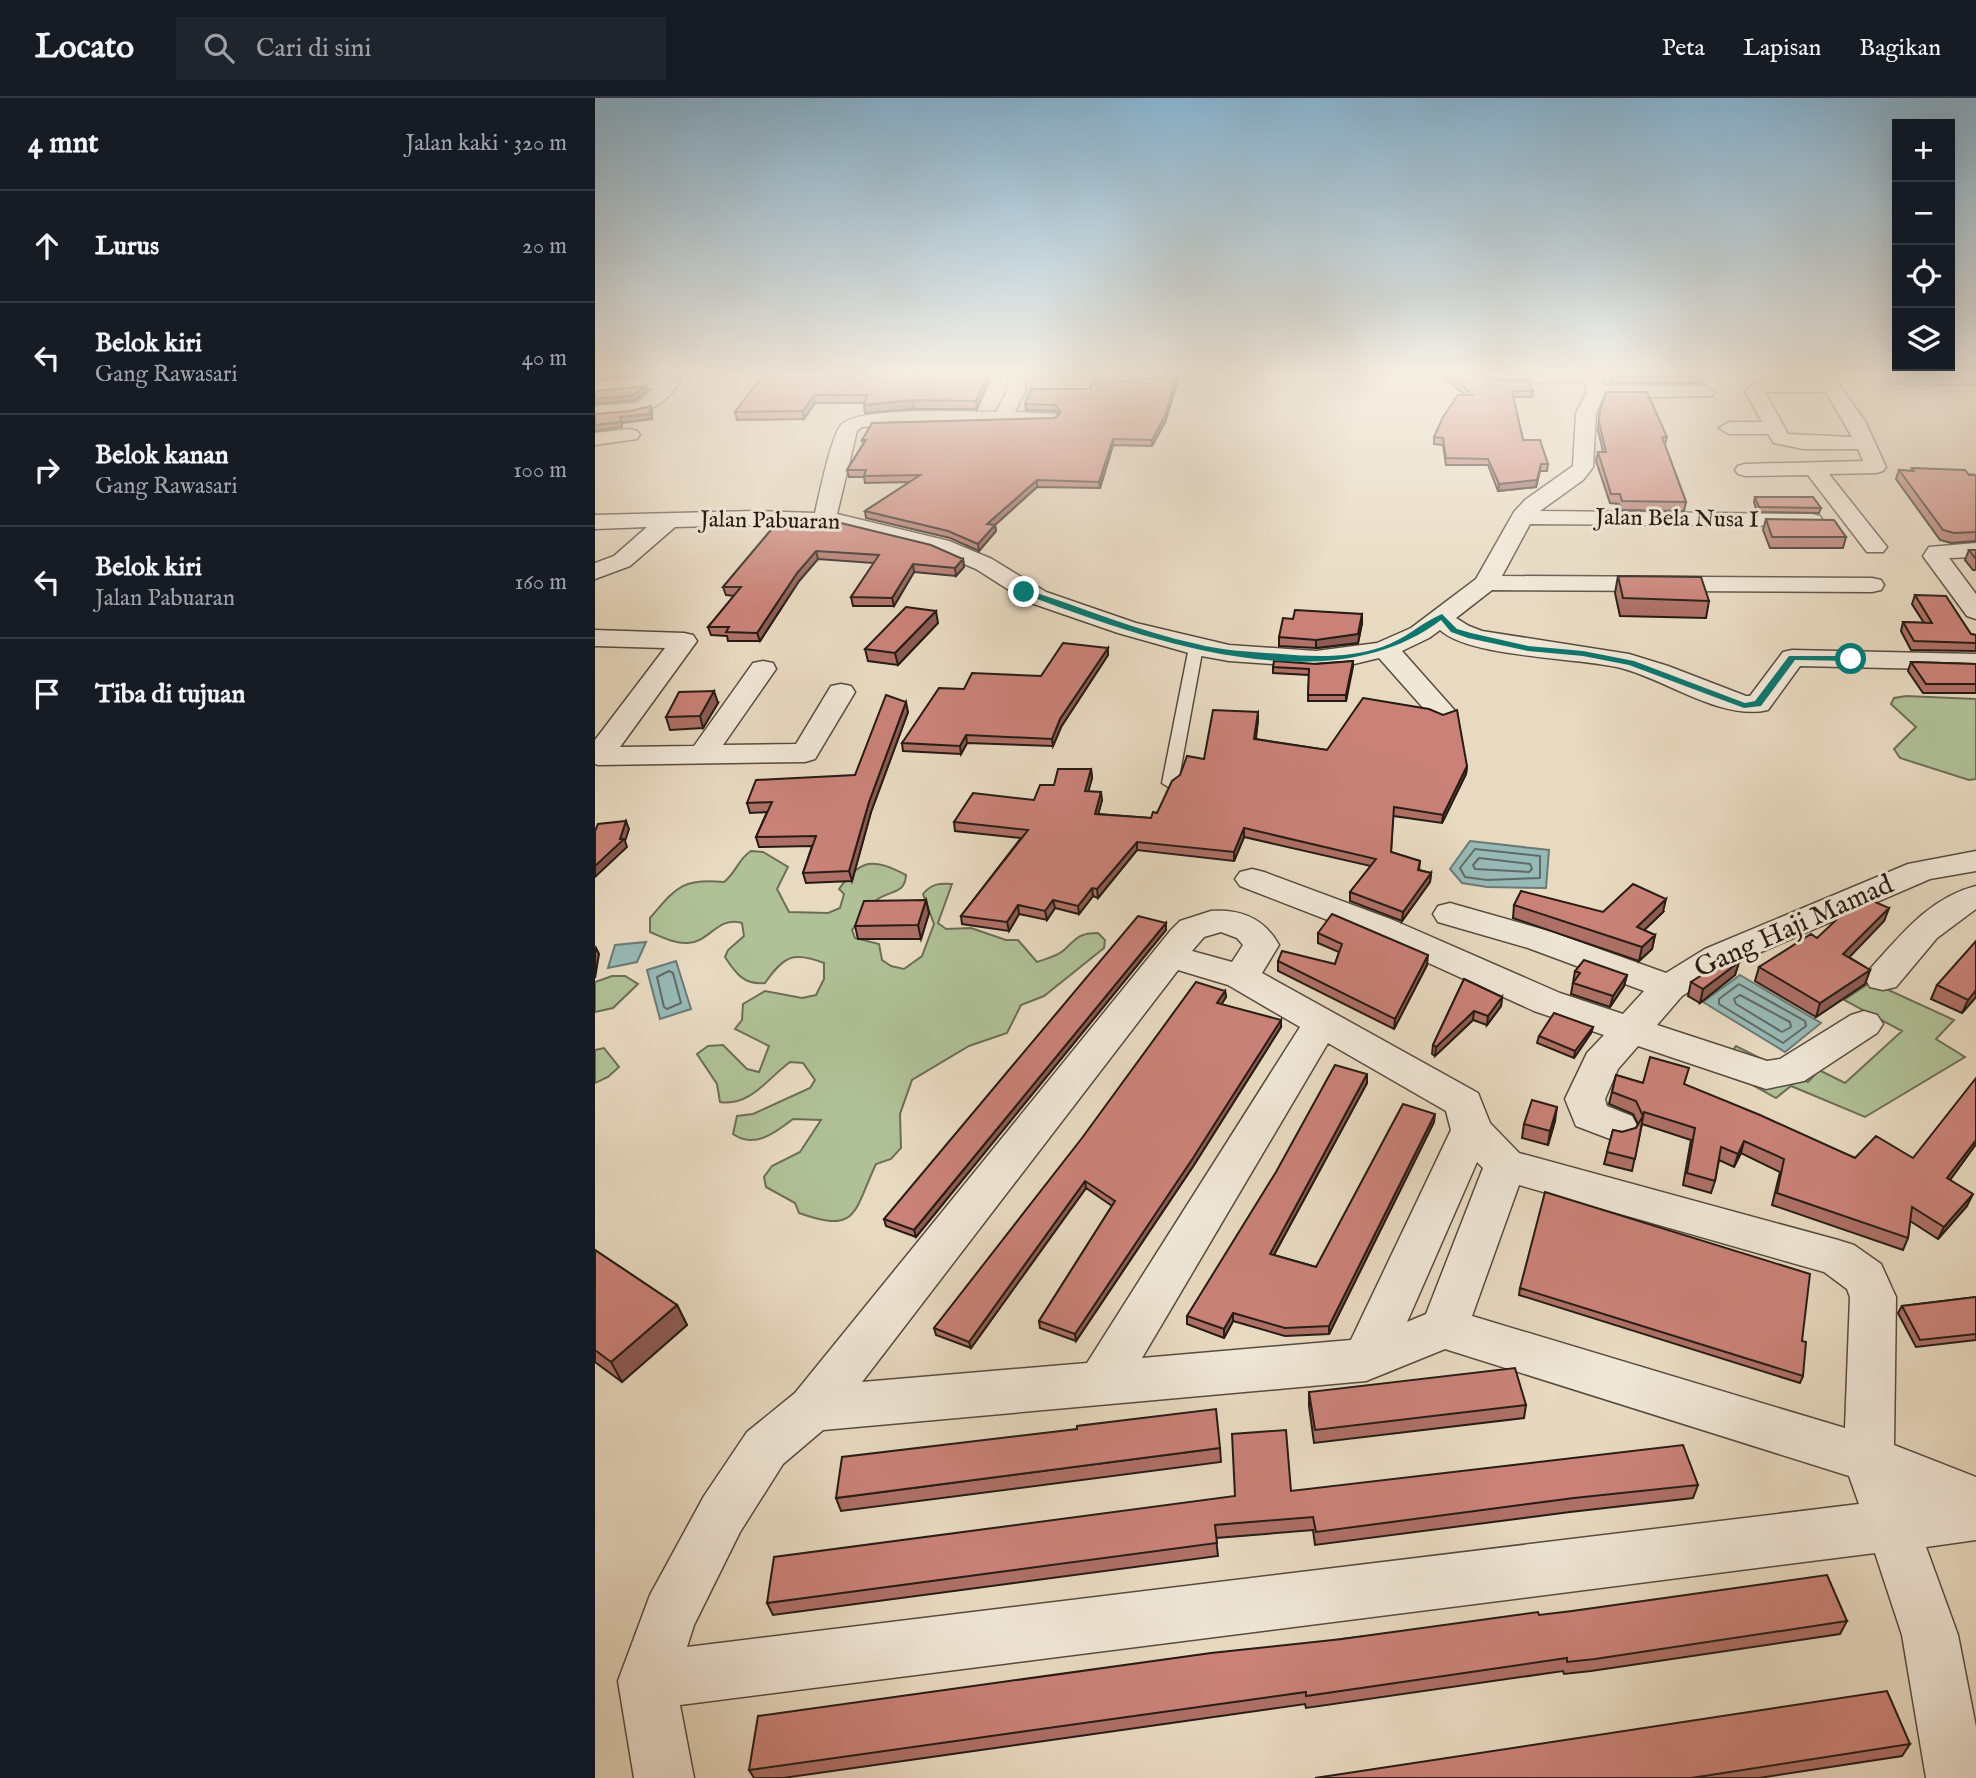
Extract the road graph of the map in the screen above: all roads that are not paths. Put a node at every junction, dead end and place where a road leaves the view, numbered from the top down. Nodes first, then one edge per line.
1 (841, 452) edge
2 (1584, 452) edge
3 (1869, 452) edge
4 (1751, 464) dead end
5 (1814, 469) junction
6 (1522, 517) junction
7 (825, 519) junction
8 (669, 520) junction
9 (1832, 521) edge
10 (595, 523) edge
11 (1875, 547) dead end
12 (1976, 550) edge
13 (595, 572) edge
14 (1486, 583) junction
15 (1872, 586) dead end
16 (1976, 611) edge
17 (1442, 616) junction
18 (595, 638) edge
19 (1196, 647) junction
20 (1385, 649) junction
21 (1976, 662) edge
22 (763, 669) dead end
23 (841, 692) dead end
24 (1443, 713) edge
25 (702, 755) junction
26 (597, 758) edge
27 (1170, 783) edge
28 (1976, 861) edge
29 (1252, 879) dead end
30 (1976, 896) edge
31 (1450, 915) dead end
32 (1883, 978) dead end
33 (1669, 987) junction
34 (1321, 1023) junction
35 (1864, 1024) dead end
36 (1632, 1028) junction
37 (1618, 1127) dead end
38 (1471, 1130) junction
39 (1504, 1165) junction
40 (1444, 1328) junction
41 (1366, 1360) junction
42 (1101, 1383) junction
43 (812, 1409) junction
44 (1869, 1459) junction
45 (1976, 1502) edge
46 (1976, 1515) edge
47 (1894, 1525) junction
48 (647, 1681) junction
49 (664, 1778) edge
50 (1956, 1778) edge

1 - 7 street
2 - 6 street, Jalan Pabuaran
3 - 5 street
4 - 5 street
5 - 11 street
6 - 9 street, Jalan Bela Nusa I
6 - 14 street, Jalan Pabuaran
7 - 8 street, Jalan Pabuaran
7 - 19 street, Jalan Pabuaran
8 - 10 street, Jalan Pabuaran
8 - 13 street
12 - 16 street
14 - 15 street
14 - 17 street, Jalan Pabuaran
17 - 20 street, Jalan Pabuaran
17 - 21 street
18 - 26 street
19 - 20 street, Jalan Pabuaran
19 - 27 lane
20 - 24 street
22 - 25 street
23 - 25 street
25 - 26 street
28 - 33 street, Gang Haji Mamad
29 - 36 street
30 - 32 street
31 - 33 street
33 - 36 street, Gang Haji Mamad
34 - 38 street
34 - 42 street
34 - 43 street
35 - 36 street
36 - 37 street, Gang Haji Mamad
38 - 39 street
38 - 41 street
39 - 40 street
39 - 44 street
40 - 41 street
40 - 44 street
41 - 42 street
42 - 43 street
43 - 48 street
44 - 45 street
44 - 47 street
46 - 47 street
47 - 48 street
47 - 50 street
48 - 49 street

